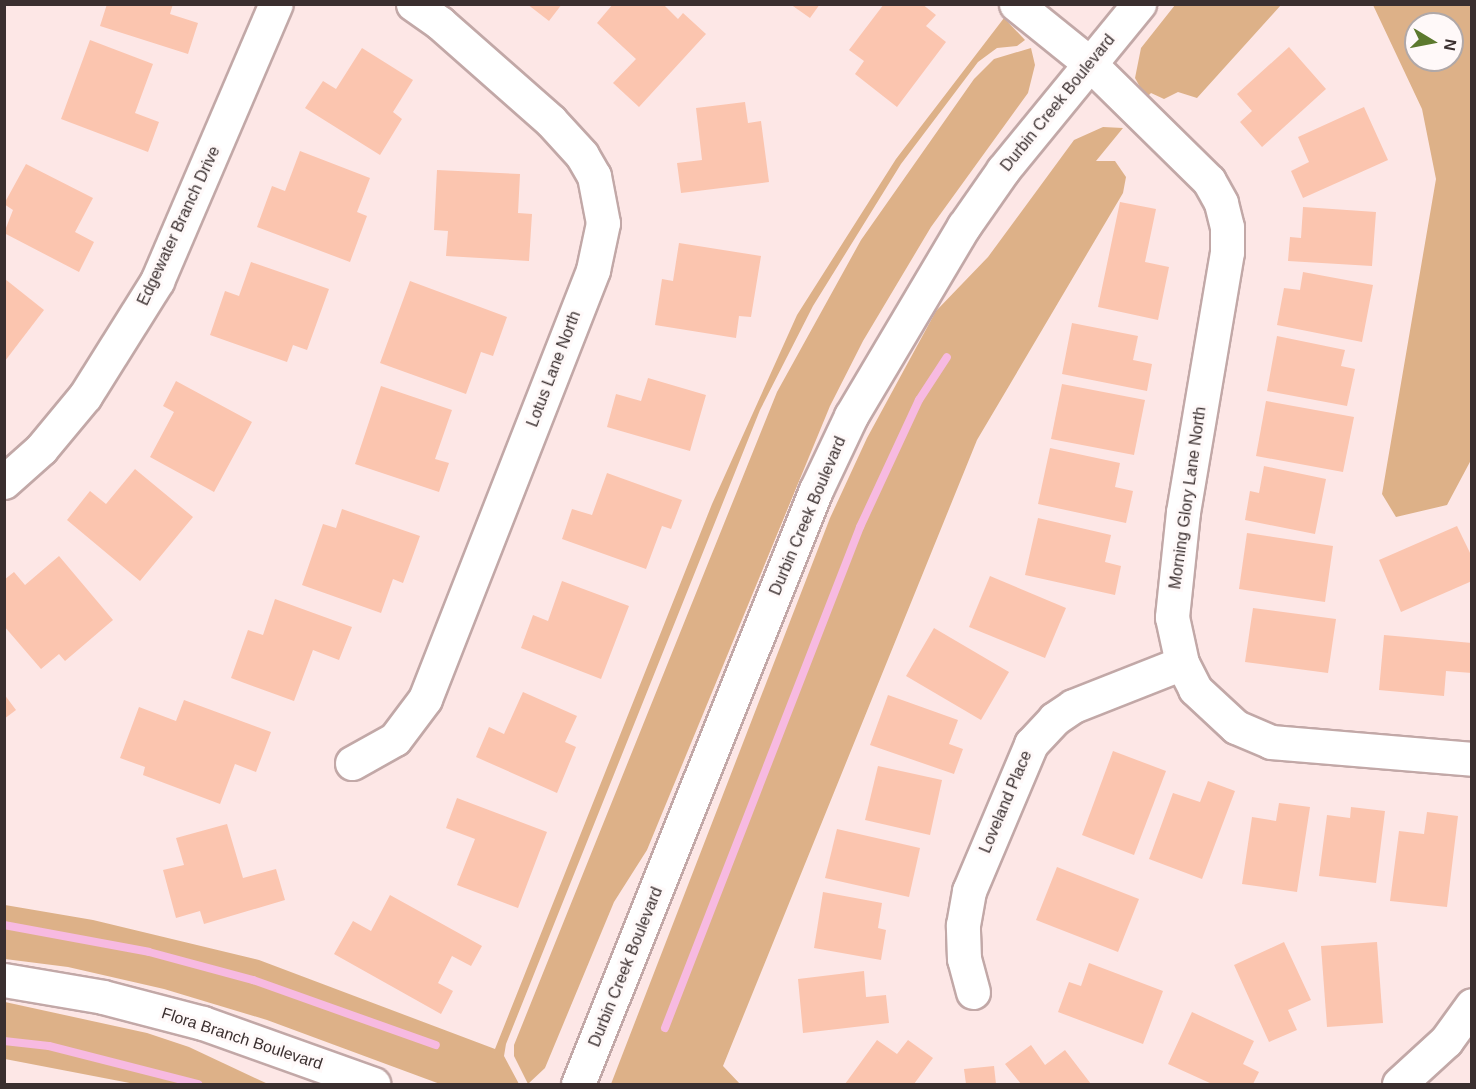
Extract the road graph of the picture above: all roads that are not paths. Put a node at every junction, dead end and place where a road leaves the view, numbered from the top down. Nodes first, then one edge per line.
1 (276, 4) edge
2 (412, 4) edge
3 (1016, 4) edge
4 (1139, 4) edge
5 (1089, 63) junction
6 (4, 482) edge
7 (1182, 663) junction
8 (1472, 759) edge
9 (352, 763) dead end
10 (4, 980) edge
11 (973, 992) dead end
12 (1472, 1005) edge
13 (373, 1084) edge
14 (578, 1084) edge
15 (1399, 1084) edge

1 - 6 street, Edgewater Branch Drive
2 - 9 street, Lotus Lane North
3 - 5 street, Morning Glory Lane North
4 - 5 street, Durbin Creek Boulevard
5 - 7 street, Morning Glory Lane North
5 - 14 street, Durbin Creek Boulevard
7 - 8 street, Morning Glory Lane North
7 - 11 street, Loveland Place
10 - 13 street, Flora Branch Boulevard
12 - 15 street

